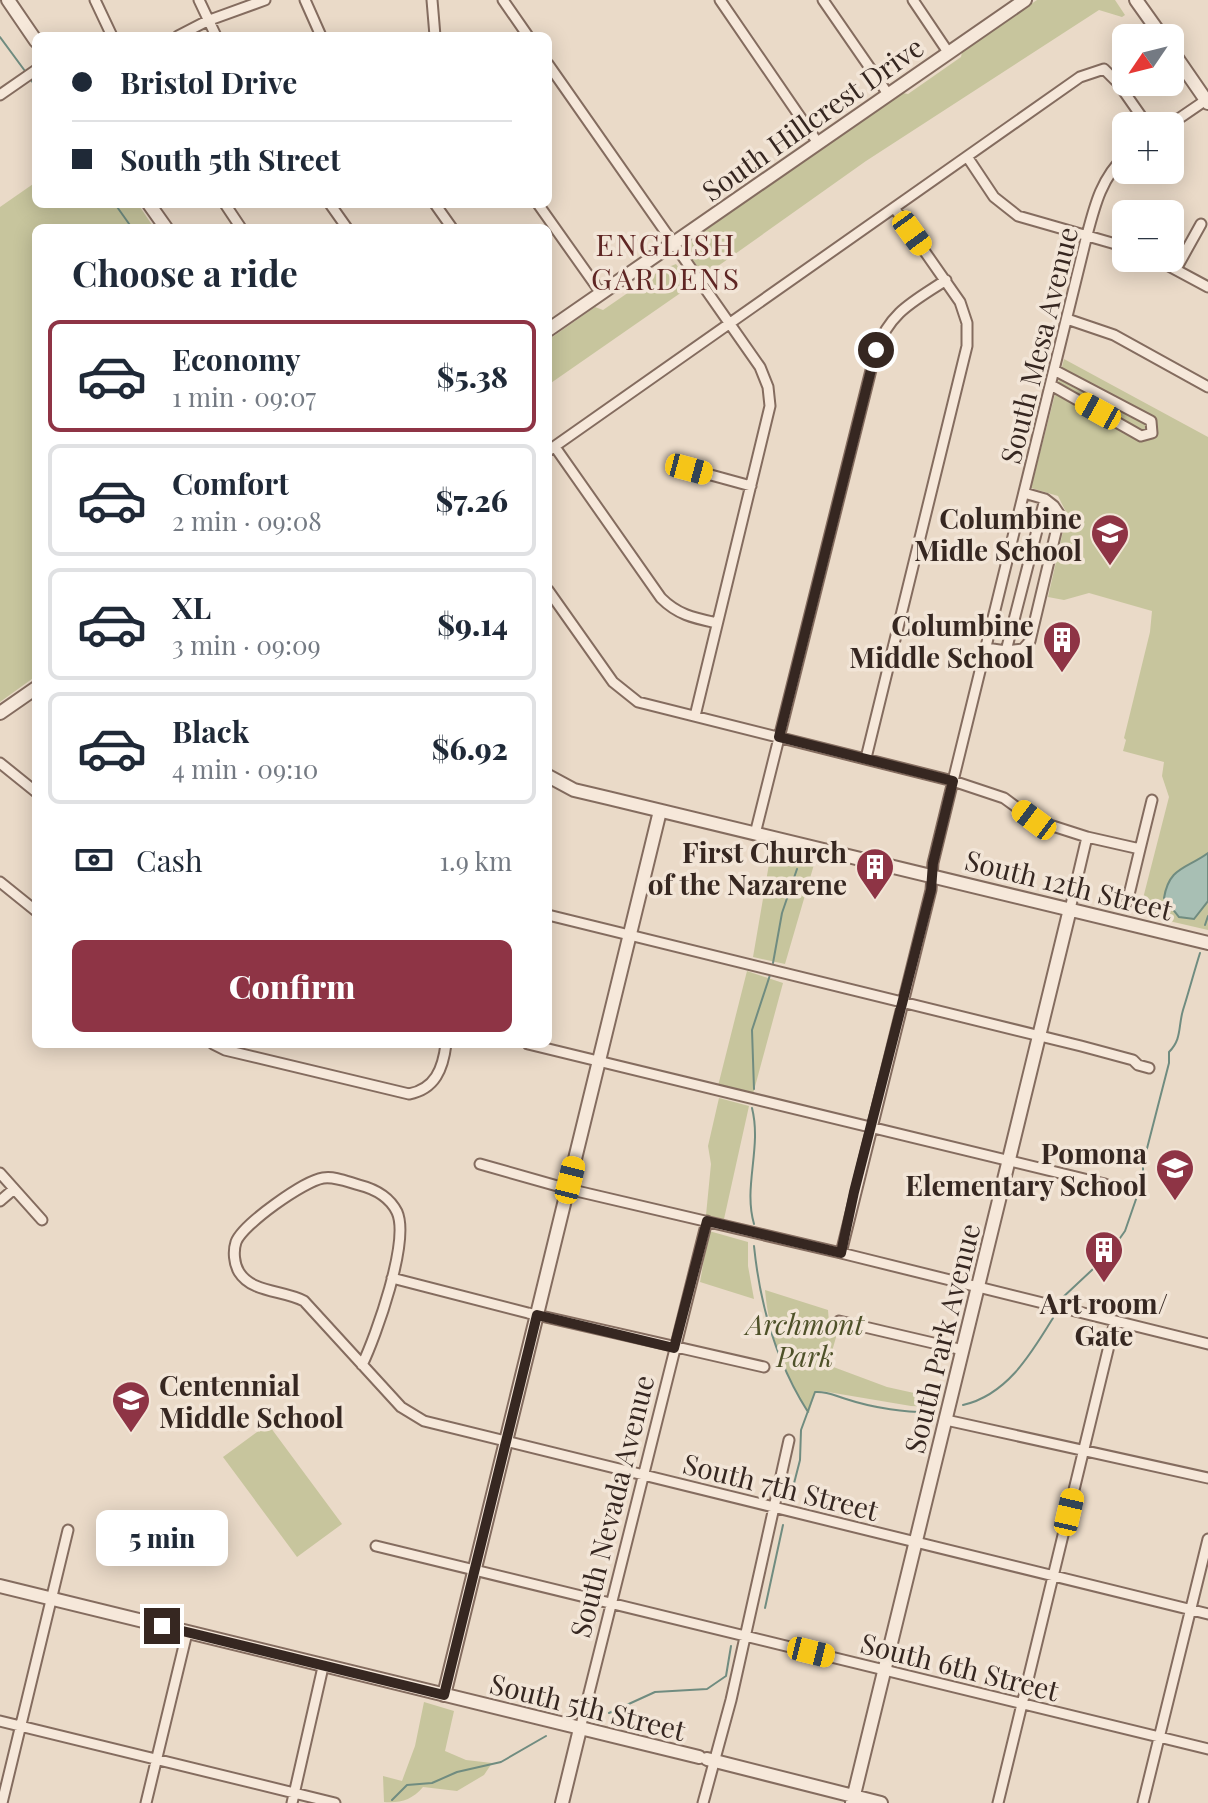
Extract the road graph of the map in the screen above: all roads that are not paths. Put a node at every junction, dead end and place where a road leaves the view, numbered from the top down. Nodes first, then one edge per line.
1 (8, 0) edge
2 (95, 0) edge
3 (199, 0) edge
4 (265, 0) edge
5 (305, 0) edge
6 (432, 0) edge
7 (503, 0) edge
8 (720, 0) edge
9 (823, 0) edge
10 (913, 0) edge
11 (1025, 0) edge
12 (1136, 0) edge
13 (207, 21) junction
14 (1153, 24) edge
15 (110, 32) edge
16 (186, 32) edge
17 (214, 32) edge
18 (319, 32) edge
19 (435, 32) edge
20 (525, 32) edge
21 (32, 35) edge
22 (948, 52) junction
23 (1184, 68) edge
24 (552, 70) edge
25 (32, 73) edge
26 (888, 94) junction
27 (0, 95) edge
28 (1207, 101) edge
29 (1138, 112) edge
30 (1184, 116) edge
31 (818, 143) junction
32 (968, 158) junction
33 (1112, 171) edge
34 (541, 208) edge
35 (895, 209) junction
36 (1201, 224) dead end
37 (1087, 235) junction
38 (673, 243) junction
39 (1112, 243) edge
40 (1184, 255) edge
41 (1181, 272) edge
42 (946, 280) junction
43 (1208, 287) edge
44 (601, 293) junction
45 (1067, 319) junction
46 (728, 325) junction
47 (552, 327) edge
48 (1054, 370) junction
49 (1051, 385) junction
50 (1208, 387) edge
51 (552, 449) edge
52 (689, 469) dead end
53 (751, 486) junction
54 (1024, 493) junction
55 (1045, 499) junction
56 (552, 596) edge
57 (717, 623) junction
58 (986, 648) junction
59 (1006, 651) junction
60 (32, 691) edge
61 (0, 713) edge
62 (695, 716) junction
63 (779, 737) junction
64 (866, 758) junction
65 (0, 763) edge
66 (552, 780) edge
67 (953, 781) junction
68 (32, 789) edge
69 (1152, 800) dead end
70 (660, 811) junction
71 (755, 834) junction
72 (1087, 837) junction
73 (1140, 849) junction
74 (932, 877) junction
75 (0, 882) edge
76 (1127, 903) dead end
77 (32, 908) edge
78 (1070, 909) junction
79 (552, 916) edge
80 (629, 936) junction
81 (1208, 943) edge
82 (903, 1002) junction
83 (1039, 1037) junction
84 (221, 1048) edge
85 (446, 1048) edge
86 (545, 1048) edge
87 (599, 1061) junction
88 (1149, 1068) dead end
89 (870, 1128) junction
90 (1009, 1161) junction
91 (480, 1164) dead end
92 (0, 1173) edge
93 (1105, 1184) dead end
94 (14, 1189) junction
95 (568, 1189) junction
96 (0, 1201) edge
97 (42, 1220) dead end
98 (707, 1221) junction
99 (841, 1253) junction
100 (392, 1278) junction
101 (978, 1288) junction
102 (537, 1315) junction
103 (839, 1321) dead end
104 (1115, 1321) junction
105 (1208, 1344) edge
106 (674, 1348) junction
107 (963, 1350) junction
108 (362, 1365) junction
109 (764, 1367) dead end
110 (946, 1420) junction
111 (789, 1440) dead end
112 (506, 1441) junction
113 (1084, 1449) junction
114 (644, 1474) junction
115 (1208, 1478) edge
116 (773, 1506) junction
117 (68, 1530) dead end
118 (1208, 1539) edge
119 (916, 1542) junction
120 (376, 1546) dead end
121 (475, 1570) junction
122 (1054, 1575) junction
123 (0, 1586) edge
124 (50, 1598) junction
125 (613, 1604) junction
126 (1190, 1609) junction
127 (1208, 1614) edge
128 (187, 1633) junction
129 (745, 1635) junction
130 (323, 1667) junction
131 (885, 1670) junction
132 (444, 1695) junction
133 (1022, 1703) junction
134 (0, 1721) edge
135 (21, 1726) junction
136 (580, 1729) junction
137 (1159, 1737) junction
138 (1208, 1749) edge
139 (157, 1759) junction
140 (707, 1759) junction
141 (293, 1798) edge
142 (853, 1800) edge
143 (2, 1803) edge
144 (146, 1803) edge
145 (335, 1803) edge
146 (562, 1803) edge
147 (703, 1803) edge
148 (881, 1803) edge
149 (998, 1803) edge
150 (1143, 1803) edge

1 - 21 street
2 - 15 street
3 - 13 street
4 - 13 street
5 - 18 street
6 - 19 street
7 - 20 street
8 - 31 street
9 - 26 street
10 - 22 street
11 - 22 street, South Hillcrest Drive
12 - 14 street
13 - 16 street
13 - 17 street
22 - 26 street, South Hillcrest Drive
23 - 28 street
24 - 38 street
25 - 27 street
26 - 31 street, South Hillcrest Drive
28 - 30 street
29 - 32 street
31 - 38 street, South Hillcrest Drive
32 - 35 street
32 - 37 street
33 - 37 street, South Mesa Avenue
34 - 44 street
35 - 42 street
35 - 46 street
36 - 40 street
37 - 39 street
37 - 45 street, South Mesa Avenue
38 - 44 street, South Hillcrest Drive
38 - 46 street
41 - 43 street
42 - 63 street
42 - 64 street
44 - 47 street, South Hillcrest Drive
45 - 48 street, South Mesa Avenue
45 - 50 street
46 - 51 street
46 - 53 street
48 - 49 street, South Mesa Avenue
48 - 49 street
49 - 54 street, South Mesa Avenue
51 - 57 street
52 - 53 street
53 - 57 street
54 - 55 street
54 - 58 street, South Mesa Avenue
55 - 59 street
55 - 59 street
56 - 62 street
57 - 62 street
58 - 59 street
58 - 67 street, South Mesa Avenue
60 - 61 street
62 - 63 street
63 - 64 street
63 - 71 street
64 - 67 street
65 - 68 street
66 - 70 street, South 12th Street
67 - 72 street
67 - 74 street, South Mesa Avenue
69 - 73 street
70 - 71 street, South 12th Street
70 - 80 street
71 - 74 street, South 12th Street
72 - 73 street
72 - 78 street, South Park Avenue
73 - 76 street
74 - 78 street, South 12th Street
74 - 82 street, South Mesa Avenue
75 - 77 street
78 - 81 street, South 12th Street
78 - 83 street, South Park Avenue
79 - 80 street
80 - 82 street
80 - 87 street
82 - 83 street
82 - 89 street, South Mesa Avenue
83 - 88 street
83 - 90 street, South Park Avenue
84 - 85 street
86 - 87 street
87 - 89 street
87 - 95 street
89 - 90 street
89 - 99 street, South Mesa Avenue
90 - 93 street
90 - 101 street, South Park Avenue
91 - 95 street
92 - 94 street
94 - 96 street
94 - 97 street
95 - 98 street
95 - 102 street
98 - 99 street
98 - 106 street, South Nevada Avenue
99 - 101 street
100 - 102 street
100 - 108 street
100 - 108 street, South 7th Street
101 - 104 street
101 - 107 street, South Park Avenue
102 - 106 street
102 - 112 street
103 - 107 street
104 - 105 street
104 - 113 street
106 - 109 street
106 - 114 street, South Nevada Avenue
107 - 110 street, South Park Avenue
108 - 112 street, South 7th Street
110 - 113 street
110 - 119 street, South Park Avenue
111 - 116 street
112 - 114 street, South 7th Street
112 - 121 street
113 - 115 street
113 - 122 street
114 - 116 street, South 7th Street
114 - 125 street, South Nevada Avenue
116 - 119 street, South 7th Street
116 - 129 street
117 - 124 street
118 - 126 street
119 - 122 street, South 7th Street
119 - 131 street, South Park Avenue
120 - 121 street, South 6th Street
121 - 125 street, South 6th Street
121 - 132 street
122 - 126 street, South 7th Street
122 - 133 street
123 - 124 street, South 5th Street
124 - 128 street, South 5th Street
124 - 135 street
125 - 129 street, South 6th Street
125 - 136 street, South Nevada Avenue
126 - 127 street, South 7th Street
126 - 137 street
128 - 130 street, South 5th Street
128 - 139 street
129 - 131 street, South 6th Street
129 - 140 street
130 - 132 street, South 5th Street
130 - 141 street
131 - 133 street, South 6th Street
131 - 142 street, South Park Avenue
132 - 136 street, South 5th Street
133 - 137 street, South 6th Street
133 - 149 street
134 - 135 street
135 - 139 street
135 - 143 street
136 - 140 street, South 5th Street
136 - 146 street, South Nevada Avenue
137 - 138 street, South 6th Street
137 - 150 street
139 - 141 street
139 - 144 street
140 - 142 street, South 5th Street
140 - 147 street
141 - 145 street
142 - 148 street, South 5th Street

